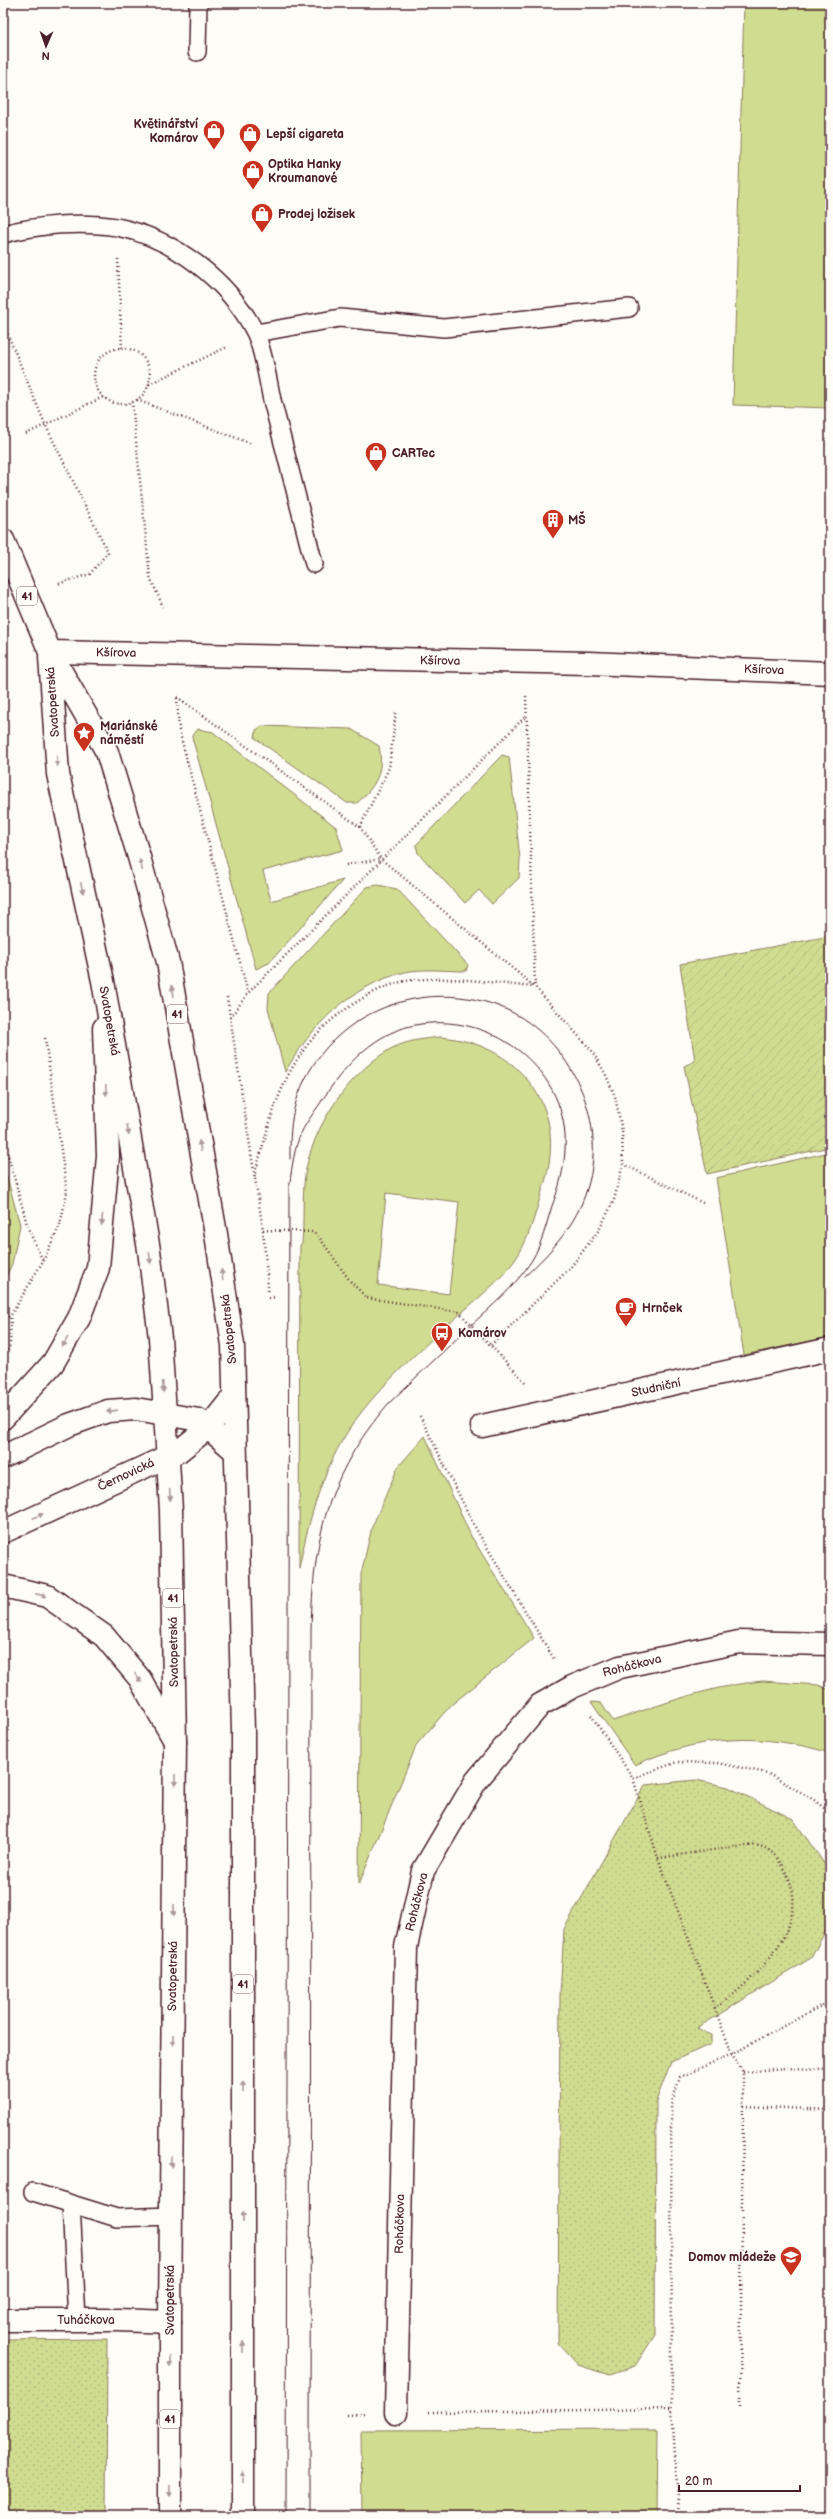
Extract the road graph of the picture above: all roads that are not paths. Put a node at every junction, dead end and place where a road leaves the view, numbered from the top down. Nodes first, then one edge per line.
1 (198, 3) edge
2 (197, 52) dead end
3 (3, 234) edge
4 (629, 308) dead end
5 (256, 333) junction
6 (3, 540) edge
7 (314, 564) dead end
8 (50, 652) junction
9 (830, 673) edge
10 (102, 981) junction
11 (830, 1349) edge
12 (233, 1397) junction
13 (165, 1412) junction
14 (3, 1418) edge
15 (482, 1426) dead end
16 (209, 1427) junction
17 (235, 1451) junction
18 (167, 1456) junction
19 (3, 1457) edge
20 (3, 1532) edge
21 (3, 1586) edge
22 (830, 1644) edge
23 (175, 1741) junction
24 (33, 2192) dead end
25 (71, 2204) junction
26 (171, 2216) junction
27 (3, 2320) edge
28 (77, 2320) junction
29 (170, 2322) junction
30 (396, 2413) road end
31 (170, 2516) edge
32 (243, 2516) edge

1 - 2 lane
3 - 5 lane
4 - 5 lane
5 - 7 lane
6 - 8 main road, 41
8 - 9 main road, Kšírova
8 -> 10 main road, Svatopetrská / 41
12 -> 8 main road, Svatopetrská / 41
10 -> 13 main road, Svatopetrská / 41
10 -> 14 main road
11 - 15 main road, Studniční
12 - 16 main road, Černovická
12 - 17 main road, Svatopetrská / 41
13 - 16 main road
13 - 18 main road, Svatopetrská / 41
13 -> 19 main road
16 - 17 main road
16 - 18 main road, Černovická
32 -> 17 main road, Svatopetrská / 41
20 -> 18 main road, Černovická
18 -> 23 main road, Svatopetrská / 41
21 -> 23 main road
22 - 30 main road, Roháčkova
23 -> 26 main road, Svatopetrská / 41
24 - 25 lane
25 - 26 lane
25 - 28 lane
26 - 29 main road, Svatopetrská / 41
27 - 28 main road, Tuháčkova
28 - 29 main road, Tuháčkova
29 -> 31 main road, Svatopetrská / 41

